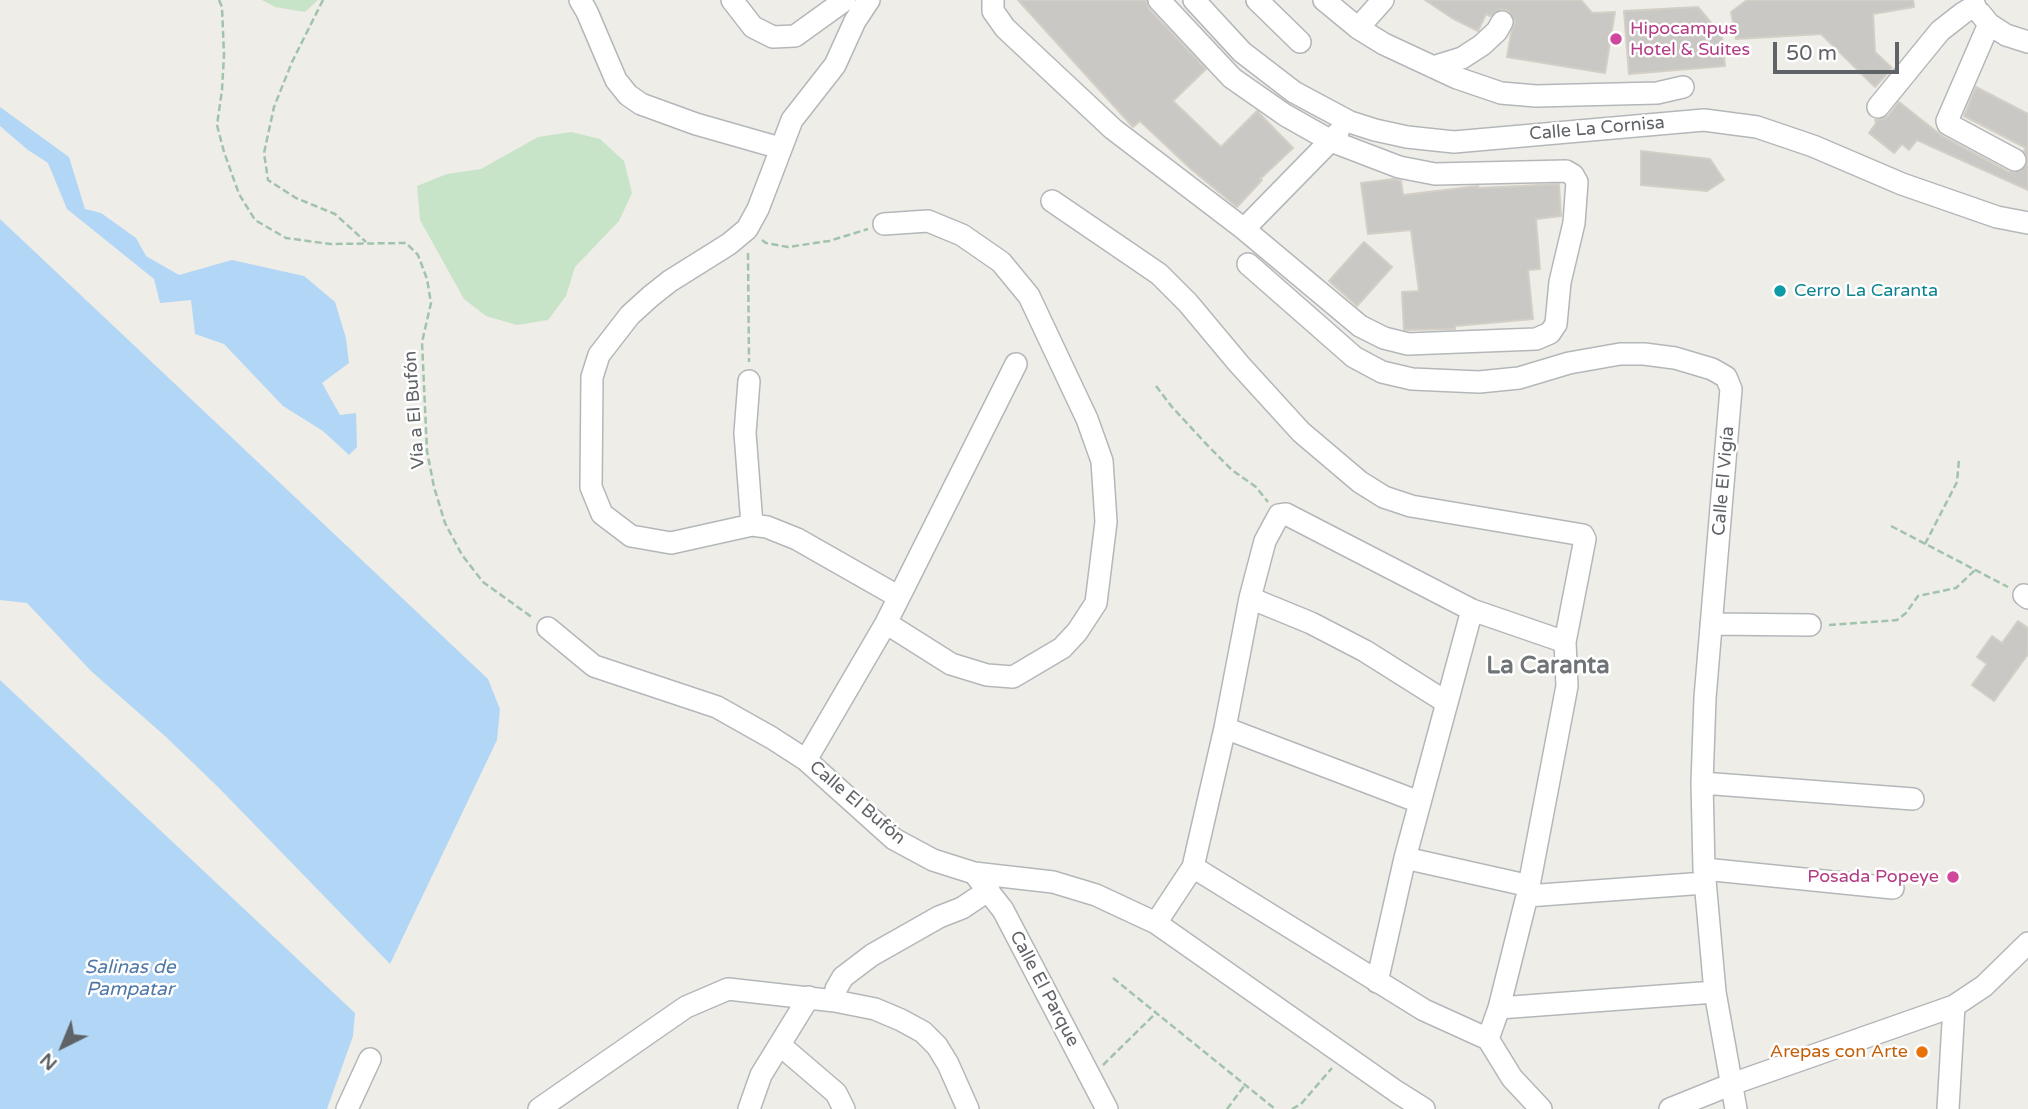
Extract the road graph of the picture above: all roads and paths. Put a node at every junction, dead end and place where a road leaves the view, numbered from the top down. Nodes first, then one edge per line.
1 (219, 0) edge
2 (323, 0) edge
3 (580, 0) edge
4 (732, 0) edge
5 (845, 0) edge
6 (869, 0) edge
7 (993, 0) edge
8 (1159, 0) edge
9 (1194, 0) edge
10 (1257, 0) edge
11 (1324, 0) edge
12 (1383, 0) edge
13 (1974, 3) edge
14 (1502, 22) dead end
15 (1989, 24) junction
16 (1357, 28) junction
17 (1300, 42) dead end
18 (2028, 42) edge
19 (1433, 67) junction
20 (1683, 87) dead end
21 (1878, 107) dead end
22 (1350, 122) junction
23 (1331, 141) junction
24 (780, 148) junction
25 (2015, 160) dead end
26 (1052, 201) dead end
27 (2028, 223) edge
28 (884, 224) joint
29 (747, 229) junction
30 (1244, 229) junction
31 (366, 242) junction
32 (1248, 264) dead end
33 (1016, 364) dead end
34 (749, 381) joint
35 (1156, 386) dead end
36 (1959, 459) dead end
37 (1279, 515) junction
38 (752, 525) junction
39 (1891, 526) dead end
40 (1925, 544) junction
41 (1975, 570) junction
42 (2026, 596) edge
43 (899, 597) junction
44 (1250, 598) junction
45 (1472, 610) junction
46 (886, 623) junction
47 (1711, 624) junction
48 (1810, 625) joint
49 (548, 628) joint
50 (1565, 642) junction
51 (1446, 702) junction
52 (1225, 728) junction
53 (806, 760) junction
54 (1702, 783) junction
55 (1913, 799) dead end
56 (1419, 802) junction
57 (1405, 858) junction
58 (1194, 867) junction
59 (974, 873) junction
60 (1705, 876) junction
61 (1893, 888) dead end
62 (989, 890) junction
63 (1529, 891) junction
64 (1156, 923) junction
65 (2028, 943) edge
66 (1113, 978) dead end
67 (1377, 982) junction
68 (1715, 992) junction
69 (808, 997) junction
70 (835, 1001) junction
71 (1954, 1006) junction
72 (1499, 1007) junction
73 (1156, 1013) junction
74 (1488, 1039) junction
75 (780, 1045) junction
76 (1344, 1055) junction
77 (370, 1059) dead end
78 (1091, 1077) junction
79 (1732, 1084) junction
80 (1245, 1085) junction
81 (347, 1109) edge
82 (539, 1109) edge
83 (749, 1109) edge
84 (844, 1109) edge
85 (968, 1109) edge
86 (1107, 1109) edge
87 (1227, 1109) edge
88 (1275, 1109) edge
89 (1292, 1109) edge
90 (1424, 1109) edge
91 (1541, 1109) edge
92 (1670, 1109) edge
93 (1736, 1109) edge
94 (1948, 1109) edge

1 - 31 path, Vía a El Bufón
2 - 31 path
3 - 24 street
4 - 5 street
6 - 24 street
7 - 30 street
8 - 23 street
9 - 22 street, Calle La Cornisa
10 - 17 street
11 - 16 street
12 - 16 street
13 - 15 street
13 - 21 street
14 - 19 street
15 - 18 street
15 - 25 street
16 - 19 street
19 - 20 street
22 - 23 street
22 - 27 street, Calle La Cornisa
23 - 30 street
23 - 30 street
24 - 29 street
26 - 50 street
28 - 29 path
28 - 46 street
29 - 34 path
29 - 38 street
31 - 49 path, Vía a El Bufón
32 - 47 street, Calle El Vigía
33 - 43 street
34 - 38 street
35 - 37 path
36 - 40 path
37 - 44 street
37 - 45 street
38 - 43 street
39 - 40 path
40 - 41 path
41 - 42 path
41 - 48 path
43 - 46 street
44 - 51 street
44 - 52 street
45 - 50 street
45 - 51 street
46 - 53 street
47 - 48 street
47 - 54 street, Calle El Vigía
49 - 53 street, Calle El Bufón
50 - 63 street
51 - 56 street
52 - 56 street
52 - 58 street
53 - 59 street, Calle El Bufón
54 - 55 street
54 - 60 street, Calle El Vigía
56 - 57 street
57 - 63 street
57 - 67 street
58 - 64 street
58 - 67 street
59 - 62 street, Calle El Parque
59 - 64 street, Calle El Bufón
60 - 61 street
60 - 63 street
60 - 68 street, Calle El Vigía
62 - 70 street
62 - 78 street, Calle El Parque
63 - 72 street
64 - 76 street, Calle El Bufón
65 - 71 street
66 - 73 path
67 - 74 street
68 - 72 street
68 - 79 street, Calle El Vigía
69 - 70 street
69 - 75 street
69 - 82 street
70 - 85 street
71 - 79 street
71 - 94 street
72 - 74 street
73 - 78 path
73 - 80 path
74 - 91 street
75 - 83 street
75 - 84 street
76 - 89 path
76 - 90 street, Calle El Bufón
77 - 81 street
78 - 86 street, Calle El Parque
79 - 92 street
79 - 93 street, Calle El Vigía
80 - 87 path
80 - 88 path

